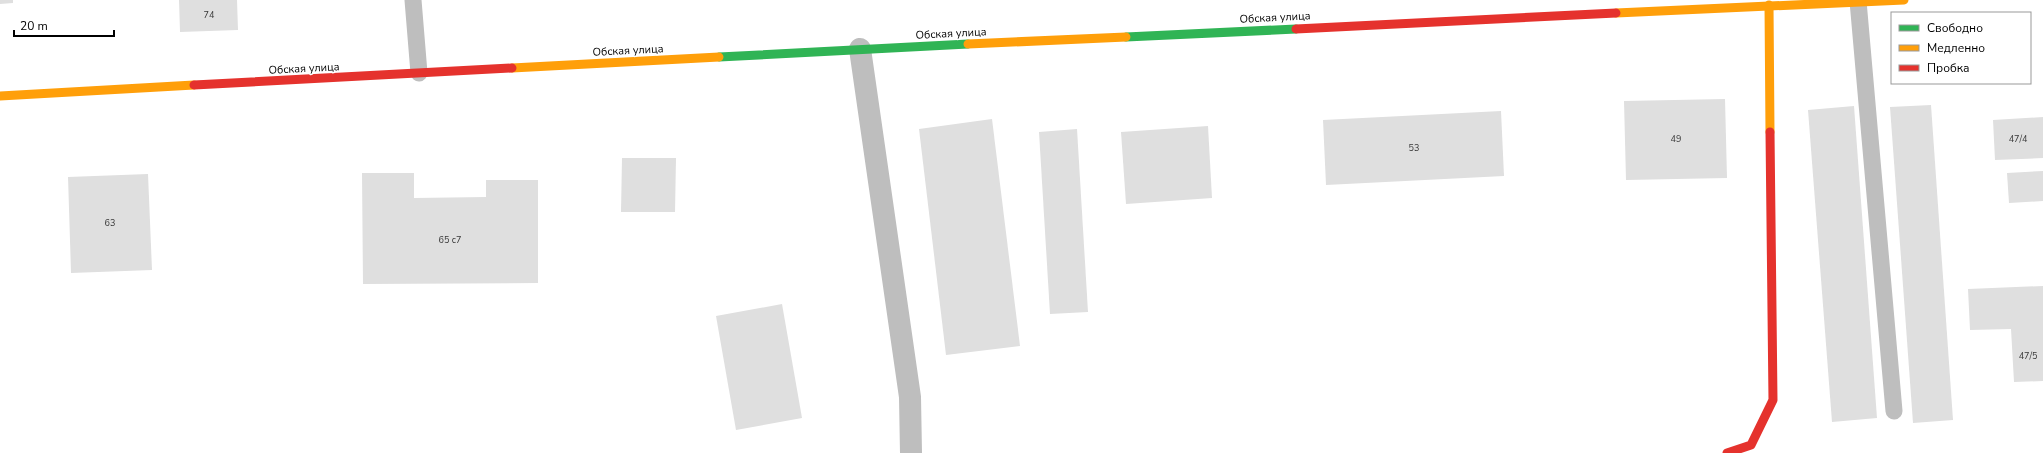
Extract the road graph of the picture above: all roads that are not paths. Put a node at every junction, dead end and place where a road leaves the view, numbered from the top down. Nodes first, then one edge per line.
1 (412, 0) edge
2 (1904, 0) edge
3 (1858, 1) edge
4 (1769, 5) junction
5 (860, 49) junction
6 (420, 73) junction
7 (0, 96) edge
8 (1894, 411) dead end
9 (911, 453) edge
10 (1726, 453) edge

1 - 6 lane
2 - 3 street, Обская улица
3 - 4 street, Обская улица
3 - 8 lane
4 - 5 street, Обская улица
4 - 10 street
5 - 6 street, Обская улица
5 - 9 street
6 - 7 street, Обская улица

